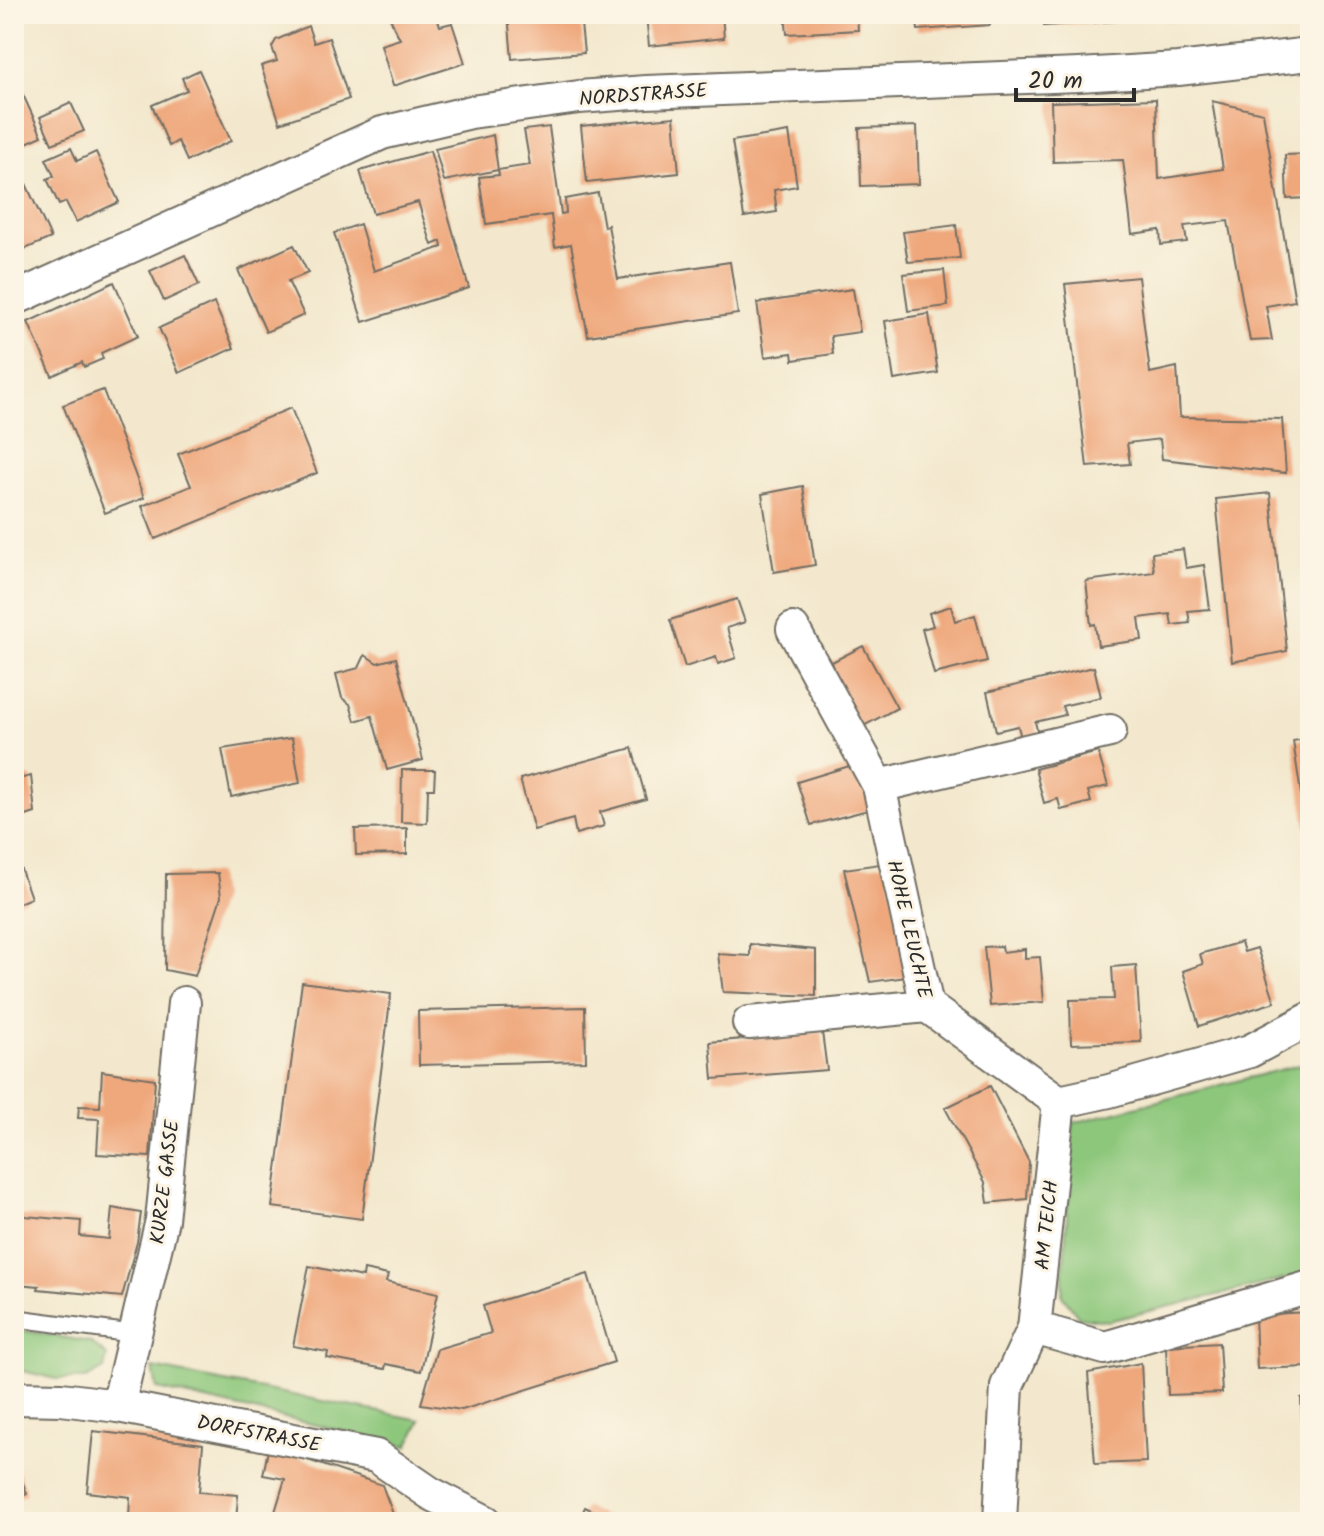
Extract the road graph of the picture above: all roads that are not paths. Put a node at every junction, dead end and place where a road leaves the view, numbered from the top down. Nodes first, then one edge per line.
1 (1310, 54) edge
2 (14, 299) edge
3 (793, 629) dead end
4 (1110, 731) dead end
5 (879, 786) junction
6 (184, 1003) dead end
7 (927, 1006) junction
8 (1310, 1019) edge
9 (749, 1023) dead end
10 (1059, 1102) junction
11 (1310, 1287) edge
12 (14, 1318) edge
13 (1034, 1328) junction
14 (135, 1334) junction
15 (14, 1398) edge
16 (118, 1406) junction
17 (430, 1507) edge
18 (486, 1522) edge
19 (1000, 1522) edge

1 - 2 street, NORDSTRASSE
3 - 5 street, HOHE LEUCHTE
4 - 5 street
5 - 7 street, HOHE LEUCHTE
6 - 14 street, KURZE GASSE
7 - 9 street
7 - 10 street, HOHE LEUCHTE
8 - 10 street
10 - 13 street, AM TEICH
11 - 13 street
12 - 14 lane
13 - 19 street, AM TEICH
14 - 16 street, KURZE GASSE
15 - 16 street, DORFSTRASSE
16 - 17 street, DORFSTRASSE
17 - 18 street, DORFSTRASSE

